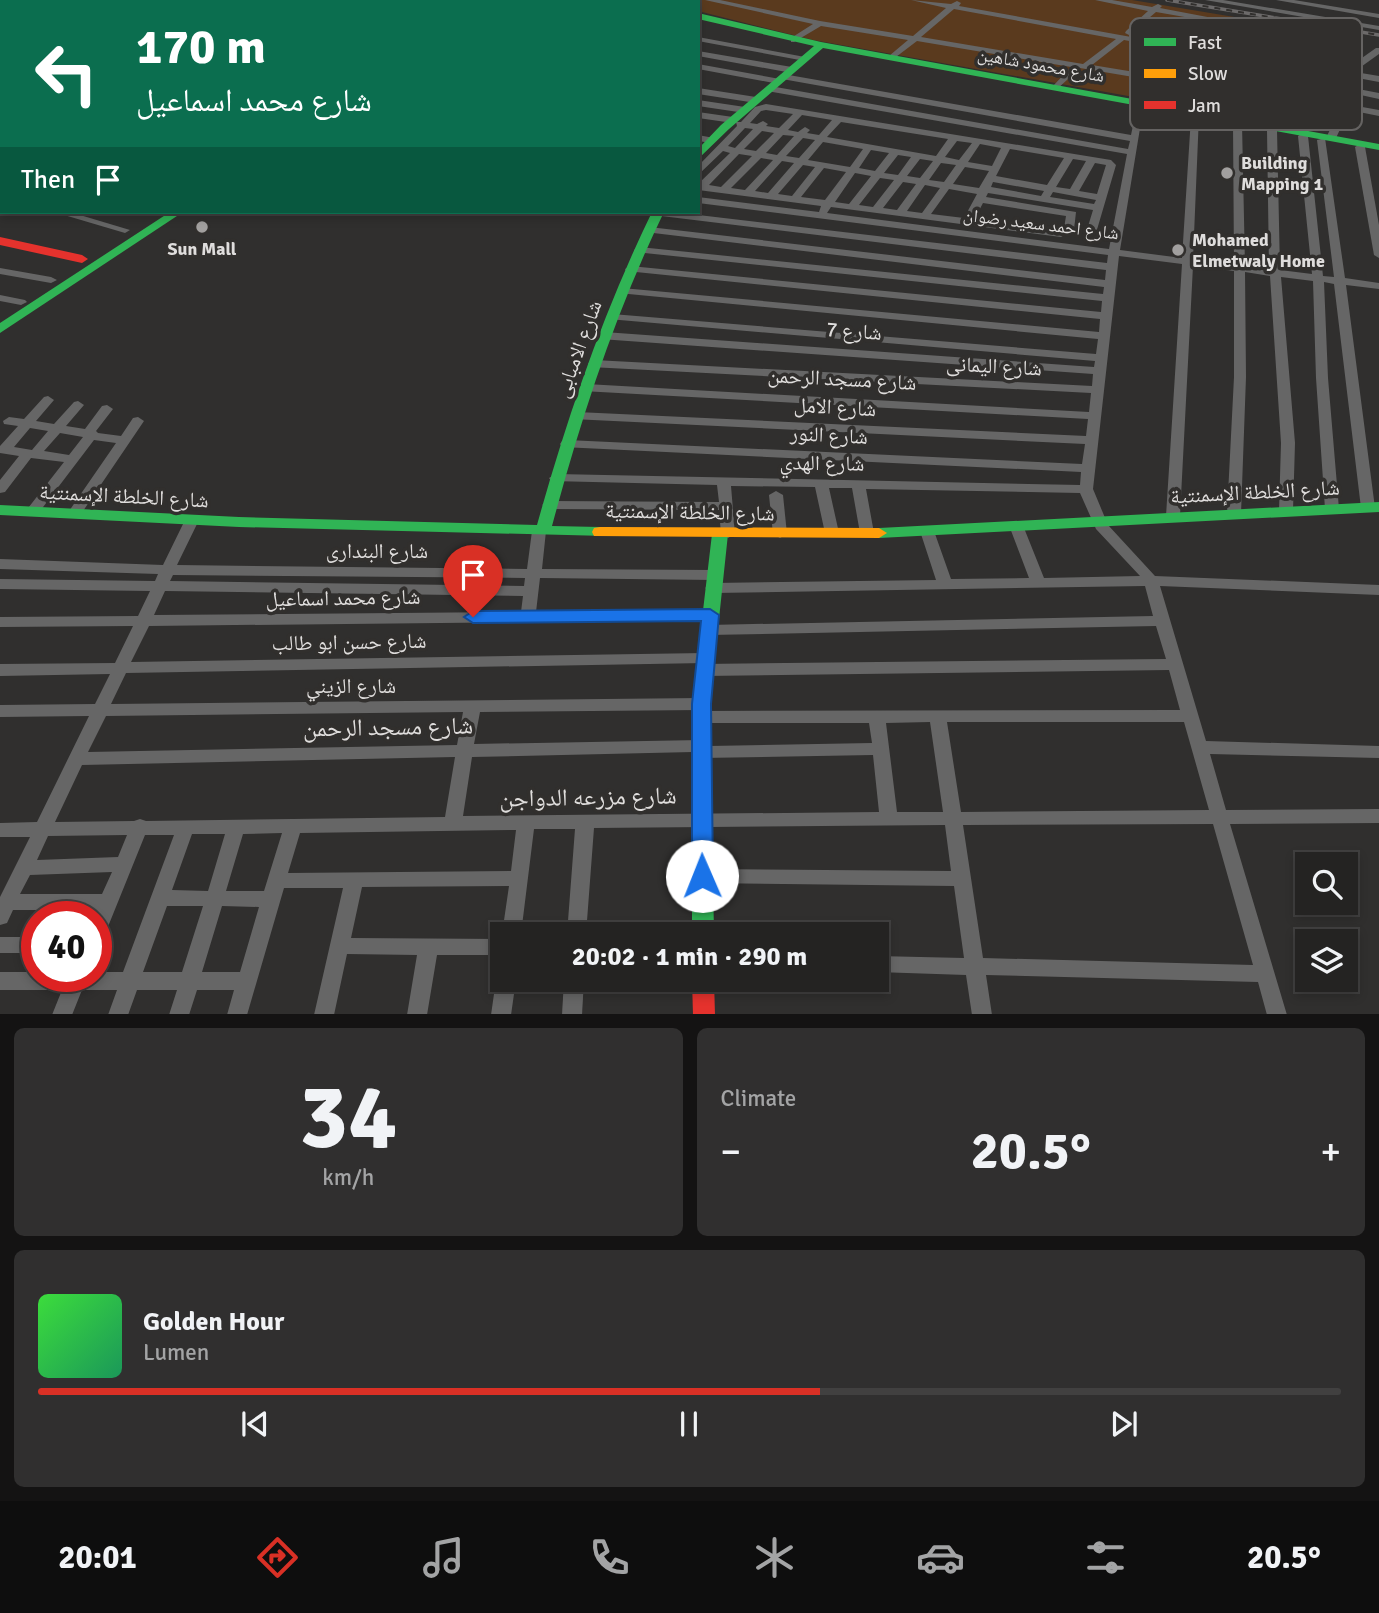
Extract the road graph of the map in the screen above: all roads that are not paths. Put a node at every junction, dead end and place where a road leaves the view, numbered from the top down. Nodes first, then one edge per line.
1 (709, 0) edge
2 (915, 0) edge
3 (945, 0) edge
4 (1099, 0) edge
5 (1127, 0) edge
6 (1209, 0) edge
7 (1280, 0) edge
8 (1339, 0) edge
9 (956, 4) junction
10 (1256, 4) edge
11 (1379, 6) edge
12 (1156, 7) junction
13 (1379, 16) edge
14 (1143, 18) edge
15 (1214, 18) edge
16 (1230, 18) edge
17 (1328, 18) edge
18 (701, 21) edge
19 (820, 23) junction
20 (1130, 30) edge
21 (1124, 35) junction
22 (1130, 36) edge
23 (700, 38) edge
24 (913, 38) junction
25 (794, 40) junction
26 (1379, 50) edge
27 (814, 51) junction
28 (700, 54) edge
29 (892, 58) junction
30 (1362, 62) edge
31 (700, 66) edge
32 (1081, 66) junction
33 (1130, 74) edge
34 (781, 79) junction
35 (1003, 79) junction
36 (1056, 87) junction
37 (700, 92) edge
38 (1130, 102) edge
39 (700, 104) edge
40 (1130, 104) edge
41 (778, 109) junction
42 (799, 113) junction
43 (700, 115) edge
44 (819, 116) junction
45 (739, 118) junction
46 (838, 119) junction
47 (858, 122) junction
48 (700, 123) edge
49 (759, 128) junction
50 (1137, 130) edge
51 (1187, 130) edge
52 (1242, 130) edge
53 (1268, 130) edge
54 (1279, 130) edge
55 (1332, 130) edge
56 (1272, 131) junction
57 (780, 132) junction
58 (800, 135) junction
59 (1303, 136) junction
60 (819, 138) junction
61 (954, 138) junction
62 (1135, 139) junction
63 (1327, 139) junction
64 (710, 142) edge
65 (841, 142) junction
66 (976, 142) junction
67 (1007, 146) junction
68 (869, 147) junction
69 (1360, 147) junction
70 (1379, 149) edge
71 (736, 150) junction
72 (895, 152) junction
73 (1132, 152) junction
74 (758, 154) junction
75 (917, 156) junction
76 (1070, 156) junction
77 (779, 158) junction
78 (938, 159) junction
79 (1092, 160) junction
80 (800, 162) junction
81 (960, 163) junction
82 (822, 165) junction
83 (700, 167) edge
84 (850, 170) junction
85 (877, 174) junction
86 (992, 174) junction
87 (900, 178) junction
88 (922, 182) junction
89 (945, 186) junction
90 (700, 191) edge
91 (723, 191) junction
92 (700, 192) edge
93 (700, 192) edge
94 (747, 194) junction
95 (770, 197) junction
96 (981, 197) junction
97 (1044, 199) junction
98 (1101, 199) junction
99 (794, 200) junction
100 (1074, 203) junction
101 (1000, 206) junction
102 (852, 207) junction
103 (822, 209) junction
104 (1023, 209) junction
105 (876, 210) junction
106 (900, 213) junction
107 (75, 214) edge
108 (147, 214) edge
109 (174, 214) edge
110 (657, 214) edge
111 (675, 214) edge
112 (1049, 214) junction
113 (925, 216) junction
114 (968, 221) junction
115 (991, 224) junction
116 (1017, 228) junction
117 (649, 229) junction
118 (125, 230) junction
119 (1041, 231) junction
120 (1091, 233) dead end
121 (0, 241) edge
122 (639, 250) junction
123 (1114, 251) junction
124 (1379, 255) edge
125 (82, 260) junction
126 (1188, 260) junction
127 (1112, 267) junction
128 (1240, 268) junction
129 (630, 269) junction
130 (0, 271) edge
131 (1275, 272) junction
132 (1318, 278) junction
133 (51, 280) junction
134 (1340, 281) junction
135 (1111, 284) junction
136 (1379, 286) edge
137 (622, 291) junction
138 (0, 298) edge
139 (1109, 298) junction
140 (20, 302) junction
141 (0, 316) edge
142 (1107, 316) junction
143 (612, 317) junction
144 (0, 329) edge
145 (604, 336) junction
146 (1104, 336) junction
147 (594, 364) junction
148 (1101, 364) junction
149 (586, 388) junction
150 (1098, 390) junction
151 (48, 400) dead end
152 (78, 405) dead end
153 (107, 409) dead end
154 (576, 416) junction
155 (1095, 416) junction
156 (9, 421) dead end
157 (143, 421) dead end
158 (27, 424) junction
159 (58, 428) junction
160 (94, 435) junction
161 (1092, 440) junction
162 (122, 444) junction
163 (567, 444) junction
164 (31, 455) junction
165 (72, 459) junction
166 (1089, 467) junction
167 (556, 478) junction
168 (724, 482) junction
169 (821, 484) junction
170 (858, 485) junction
171 (0, 489) edge
172 (1086, 489) junction
173 (776, 495) dead end
174 (550, 505) junction
175 (726, 506) junction
176 (1373, 508) edge
177 (1332, 509) junction
178 (0, 510) edge
179 (1286, 511) junction
180 (32, 512) junction
181 (74, 514) junction
182 (1234, 514) junction
183 (1172, 516) junction
184 (191, 522) junction
185 (1099, 522) junction
186 (1017, 528) junction
187 (541, 531) junction
188 (927, 531) junction
189 (867, 533) junction
190 (724, 534) junction
191 (780, 534) junction
192 (832, 534) junction
193 (0, 564) edge
194 (165, 570) junction
195 (533, 573) junction
196 (714, 582) junction
197 (1151, 582) junction
198 (1038, 583) junction
199 (0, 584) edge
200 (945, 584) junction
201 (158, 587) junction
202 (1379, 590) edge
203 (531, 591) junction
204 (528, 617) junction
205 (144, 621) junction
206 (1163, 621) junction
207 (0, 622) edge
208 (709, 623) junction
209 (704, 664) junction
210 (1175, 664) junction
211 (119, 667) junction
212 (0, 670) edge
213 (471, 708) junction
214 (99, 710) junction
215 (0, 711) edge
216 (701, 711) junction
217 (1190, 716) junction
218 (877, 717) junction
219 (938, 717) junction
220 (1199, 747) junction
221 (701, 749) junction
222 (881, 749) junction
223 (465, 750) junction
224 (1379, 752) edge
225 (76, 759) junction
226 (1379, 816) edge
227 (1220, 817) junction
228 (889, 818) junction
229 (953, 818) junction
230 (702, 820) junction
231 (453, 822) junction
232 (526, 822) junction
233 (585, 822) junction
234 (237, 825) junction
235 (293, 825) junction
236 (140, 826) junction
237 (186, 826) junction
238 (42, 828) junction
239 (0, 830) edge
240 (125, 864) junction
241 (23, 868) junction
242 (702, 876) junction
243 (519, 878) junction
244 (962, 879) junction
245 (354, 880) junction
246 (275, 890) junction
247 (160, 898) junction
248 (214, 898) junction
249 (110, 901) edge
250 (21, 908) edge
251 (3, 909) edge
252 (514, 922) edge
253 (579, 922) edge
254 (703, 922) edge
255 (0, 945) edge
256 (21, 945) edge
257 (339, 946) junction
258 (428, 947) junction
259 (490, 947) edge
260 (889, 964) edge
261 (975, 968) junction
262 (1265, 974) junction
263 (21, 980) edge
264 (112, 980) edge
265 (0, 981) edge
266 (130, 981) junction
267 (190, 981) junction
268 (247, 981) junction
269 (71, 992) edge
270 (504, 992) edge
271 (573, 992) edge
272 (704, 992) edge
273 (62, 1014) edge
274 (118, 1014) edge
275 (179, 1014) edge
276 (237, 1014) edge
277 (324, 1014) edge
278 (417, 1014) edge
279 (501, 1014) edge
280 (572, 1014) edge
281 (704, 1014) edge
282 (982, 1014) edge
283 (1277, 1014) edge

1 - 19 street
2 - 9 street
3 - 9 street
4 - 12 street
5 - 12 street
6 - 10 street
7 - 13 street
8 - 11 street
9 - 21 street
9 - 24 street
10 - 17 street
12 - 14 street
12 - 15 street
12 - 16 street
18 - 25 main road, شارع محمود شاهين
18 - 27 main road, شارع محمود شاهين
19 - 24 street
19 - 25 street
20 - 21 street
21 - 22 street
21 - 32 street
23 - 27 street
24 - 29 street
24 - 32 street
25 - 27 main road, شارع محمود شاهين
26 - 30 street
27 - 29 main road, شارع محمود شاهين
27 - 34 main road
27 - 35 main road, شارع محمود شاهين
28 - 34 street
29 - 35 main road, شارع محمود شاهين
31 - 34 street
32 - 33 street
32 - 36 street
34 - 45 main road
34 - 62 street
34 - 73 street
35 - 36 main road, شارع محمود شاهين
35 - 40 main road, شارع محمود شاهين
36 - 38 main road, شارع محمود شاهين
37 - 45 street
39 - 45 street
41 - 42 street
41 - 45 street
41 - 49 street
42 - 44 street
42 - 57 street
43 - 45 street
44 - 46 street
44 - 58 street
45 - 48 street
45 - 49 street
45 - 64 main road
46 - 47 street
46 - 60 street
47 - 61 street
47 - 65 street
49 - 57 street
49 - 71 street
50 - 62 street
51 - 126 street
52 - 128 street
53 - 56 main road, شارع محمود شاهين
54 - 63 main road, شارع محمود شاهين
55 - 63 street
56 - 59 main road, شارع محمود شاهين
56 - 131 street
57 - 58 street
57 - 74 street
58 - 60 street
58 - 77 street
59 - 63 main road, شارع محمود شاهين
59 - 132 street
60 - 65 street
60 - 80 street
61 - 66 street
61 - 78 street
62 - 73 street
63 - 69 main road, شارع محمود شاهين
63 - 70 main road, شارع محمود شاهين
63 - 134 street
64 - 71 street
64 - 83 street
65 - 68 street
66 - 67 street
66 - 81 street
67 - 76 street
67 - 86 street
68 - 72 street
68 - 84 street
69 - 70 main road, شارع محمود شاهين
69 - 124 street
71 - 74 street
71 - 90 street
72 - 75 street
72 - 85 street
73 - 123 street
74 - 77 street
74 - 91 street
75 - 78 street
75 - 87 street
76 - 79 street
76 - 97 street
77 - 80 street
77 - 94 street
78 - 81 street
78 - 88 street
79 - 98 street
79 - 100 street
80 - 82 street
80 - 95 street
81 - 86 street
81 - 89 street
82 - 84 street
82 - 99 street
84 - 85 street
84 - 103 street
85 - 87 street
85 - 102 street
86 - 96 street
86 - 97 street
87 - 88 street
87 - 105 street
88 - 89 street
88 - 106 street
89 - 96 street
89 - 113 street
91 - 92 street
91 - 94 street
93 - 103 street, شارع احمد سعيد رضوان
94 - 95 street
95 - 99 street
96 - 97 street
96 - 101 street
96 - 114 street
97 - 100 street
97 - 100 street
97 - 104 street
97 - 112 street
98 - 100 street
98 - 100 street
98 - 120 street
99 - 103 street
100 - 112 street
100 - 119 street
101 - 104 street
101 - 115 street
102 - 103 street
102 - 105 street
103 - 123 street, شارع احمد سعيد رضوان
104 - 116 street
105 - 106 street
106 - 113 street
107 - 118 street
108 - 118 main road
109 - 144 main road
110 - 117 main road, شارع الامبابى
111 - 127 street
112 - 119 street
113 - 114 street
114 - 115 street
115 - 116 street
116 - 119 street
117 - 122 main road, شارع الامبابى
117 - 135 street
118 - 125 main road
121 - 125 main road
122 - 129 main road, شارع الامبابى
122 - 139 street
123 - 126 street, شارع احمد سعيد رضوان
123 - 127 street
125 - 133 main road
126 - 128 street, شارع احمد سعيد رضوان
126 - 183 street
127 - 135 street
128 - 131 street, شارع احمد سعيد رضوان
128 - 182 street
129 - 137 main road, شارع الامبابى
129 - 142 street
130 - 133 street
131 - 132 street, شارع احمد سعيد رضوان
131 - 179 street
132 - 134 street, شارع احمد سعيد رضوان
132 - 177 street
133 - 140 main road
134 - 136 street, شارع احمد سعيد رضوان
134 - 176 street
135 - 139 street
137 - 143 main road, شارع الامبابى
137 - 146 street
138 - 140 street
139 - 142 street
140 - 141 main road
142 - 146 street
143 - 145 main road, شارع الامبابى
143 - 148 street
145 - 147 main road, شارع الامبابى
145 - 148 street, شارع 7
146 - 148 street
147 - 149 main road, شارع الامبابى
147 - 150 street, شارع اليمانى
148 - 150 street
149 - 154 main road, شارع الامبابى
149 - 155 street, شارع مسجد الرحمن
150 - 155 street
151 - 158 street
152 - 159 street
153 - 160 street
154 - 161 street, شارع الامل
154 - 163 main road, شارع الامبابى
155 - 161 street
156 - 158 street
157 - 162 street
158 - 159 street
158 - 164 street
159 - 160 street
159 - 164 street
160 - 162 street
160 - 165 street
161 - 166 street
162 - 181 street
163 - 166 street, شارع النور
163 - 167 main road, شارع الامبابى
164 - 165 street
164 - 171 street
165 - 180 street
166 - 172 street
167 - 168 street, شارع الهدي
167 - 174 main road, شارع الامبابى
168 - 169 street, شارع الهدي
168 - 175 street
169 - 170 street, شارع الهدي
169 - 192 street
170 - 172 street, شارع الهدي
170 - 189 street
172 - 185 street
173 - 191 street
174 - 175 street
174 - 187 main road, شارع الامبابى
175 - 190 street
176 - 177 main road, شارع الخلطة الإسمنتية
177 - 179 main road, شارع الخلطة الإسمنتية
178 - 180 main road, شارع الخلطة الإسمنتية
179 - 182 main road, شارع الخلطة الإسمنتية
180 - 181 main road, شارع الخلطة الإسمنتية
181 - 184 main road, شارع الخلطة الإسمنتية
182 - 183 main road, شارع الخلطة الإسمنتية
183 - 185 main road, شارع الخلطة الإسمنتية
184 - 187 main road, شارع الخلطة الإسمنتية
184 - 194 street
185 - 186 main road, شارع الخلطة الإسمنتية
185 - 197 street
186 - 188 main road, شارع الخلطة الإسمنتية
186 - 198 street
187 - 190 main road, شارع الخلطة الإسمنتية
187 - 195 street
188 - 189 main road, شارع الخلطة الإسمنتية
188 - 200 street
189 - 192 main road, شارع الخلطة الإسمنتية
190 - 191 main road, شارع الخلطة الإسمنتية
190 - 196 main road
191 - 192 main road, شارع الخلطة الإسمنتية
193 - 194 street, شارع البندارى
194 - 195 street, شارع البندارى
194 - 201 street
195 - 196 street, شارع البندارى
195 - 203 street
196 - 200 street, شارع البندارى
196 - 208 main road
197 - 198 street, شارع البندارى
197 - 202 street, شارع البندارى
197 - 206 street
198 - 200 street, شارع البندارى
199 - 201 street
201 - 203 street
201 - 205 street
203 - 204 street
204 - 205 street, شارع محمد اسماعيل
204 - 208 street, شارع محمد اسماعيل
205 - 207 street, شارع محمد اسماعيل
205 - 211 street
206 - 208 street, شارع محمد اسماعيل
206 - 210 street
208 - 209 main road
209 - 210 street, شارع حسن ابو طالب
209 - 211 street, شارع حسن ابو طالب
209 - 216 main road
210 - 217 street
211 - 212 street, شارع حسن ابو طالب
211 - 214 street
213 - 214 street, شارع الزيني
213 - 216 street, شارع الزيني
213 - 223 street
214 - 215 street, شارع الزيني
214 - 225 street
216 - 218 street, شارع الزيني
216 - 221 main road
217 - 219 street, شارع الزيني
217 - 220 street
218 - 219 street, شارع الزيني
218 - 222 street
219 - 229 street
220 - 224 street
220 - 227 street
221 - 222 street, شارع مسجد الرحمن
221 - 223 street, شارع مسجد الرحمن
221 - 230 main road
222 - 228 street
223 - 225 street, شارع مسجد الرحمن
223 - 231 street
225 - 238 street
226 - 227 street, شارع مزرعه الدواجن
227 - 229 street, شارع مزرعه الدواجن
227 - 262 street
228 - 229 street, شارع مزرعه الدواجن
228 - 230 street, شارع مزرعه الدواجن
229 - 244 street
230 - 233 street, شارع مزرعه الدواجن
230 - 242 main road
231 - 232 street, شارع مزرعه الدواجن
231 - 235 street, شارع مزرعه الدواجن
232 - 233 street, شارع مزرعه الدواجن
232 - 243 street
233 - 253 street
234 - 235 street, شارع مزرعه الدواجن
234 - 237 street, شارع مزرعه الدواجن
234 - 248 street
235 - 246 street
236 - 237 street, شارع مزرعه الدواجن
236 - 238 street, شارع مزرعه الدواجن
236 - 240 street
237 - 247 street
238 - 239 street, شارع مزرعه الدواجن
238 - 241 street
240 - 241 street
240 - 249 street
241 - 251 street
242 - 244 street
242 - 254 main road
243 - 245 street
243 - 252 street
244 - 261 street
245 - 246 street
245 - 257 street
246 - 248 street
246 - 268 street
247 - 248 street
247 - 266 street
248 - 267 street
250 - 251 street
255 - 256 street
257 - 258 street
257 - 277 street
258 - 259 street
258 - 278 street
260 - 261 street
261 - 262 street
261 - 282 street
262 - 283 street
263 - 265 street
264 - 266 street
266 - 267 street
266 - 274 street
267 - 268 street
267 - 275 street
268 - 276 street
269 - 273 street
270 - 279 street
271 - 280 street
272 - 281 main road

